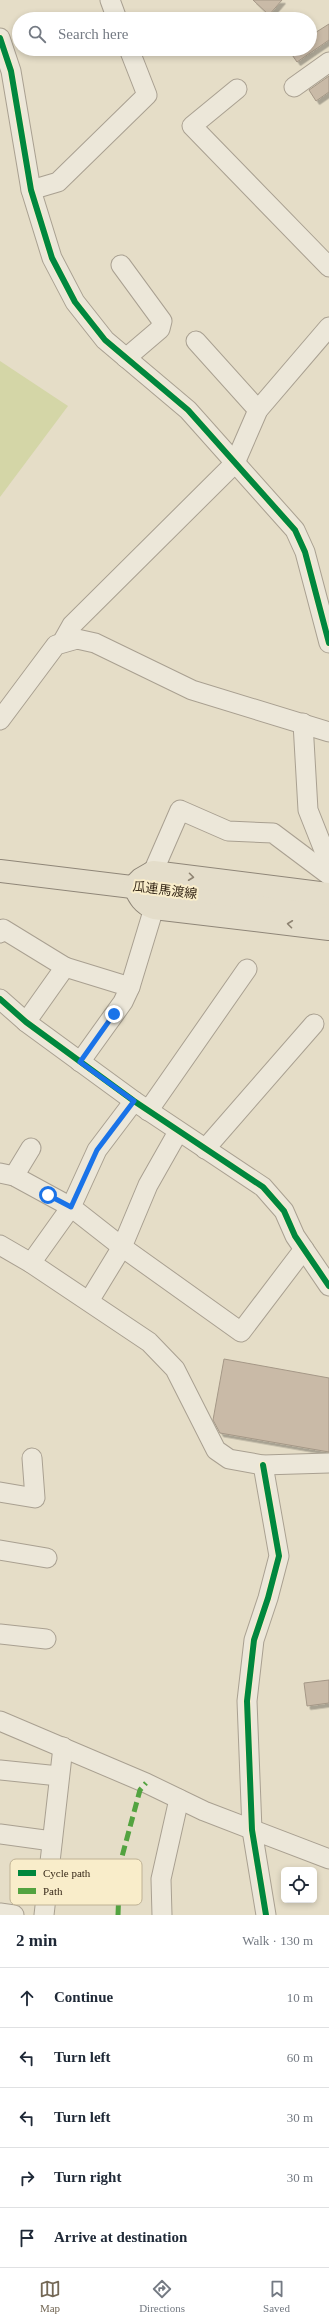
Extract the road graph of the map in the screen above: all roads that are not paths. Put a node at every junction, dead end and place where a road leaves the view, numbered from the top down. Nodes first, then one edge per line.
1 (110, 0) edge
2 (114, 12) edge
3 (0, 38) edge
4 (132, 56) edge
5 (329, 62) edge
6 (294, 87) dead end
7 (237, 89) dead end
8 (32, 190) junction
9 (121, 265) dead end
10 (329, 267) edge
11 (329, 327) edge
12 (196, 341) dead end
13 (126, 358) junction
14 (258, 410) junction
15 (235, 463) junction
16 (63, 641) junction
17 (329, 644) edge
18 (0, 720) edge
19 (303, 723) junction
20 (329, 732) edge
21 (329, 863) edge
22 (0, 871) edge
23 (152, 872) junction
24 (329, 875) edge
25 (134, 886) junction
26 (325, 905) edge
27 (154, 908) junction
28 (329, 929) edge
29 (0, 933) edge
30 (64, 966) junction
31 (247, 969) dead end
32 (130, 987) junction
33 (0, 999) edge
34 (26, 1022) junction
35 (314, 1024) dead end
36 (80, 1062) junction
37 (141, 1106) junction
38 (178, 1132) junction
39 (31, 1148) dead end
40 (205, 1149) junction
41 (7, 1174) edge
42 (71, 1207) junction
43 (0, 1245) edge
44 (122, 1247) junction
45 (304, 1249) junction
46 (31, 1263) junction
47 (329, 1286) edge
48 (88, 1301) junction
49 (32, 1458) dead end
50 (329, 1463) edge
51 (263, 1465) junction
52 (0, 1492) edge
53 (0, 1550) edge
54 (48, 1558) dead end
55 (0, 1634) edge
56 (46, 1639) dead end
57 (0, 1721) edge
58 (63, 1747) junction
59 (0, 1770) edge
60 (59, 1776) junction
61 (179, 1799) junction
62 (252, 1830) junction
63 (0, 1834) edge
64 (52, 1841) junction
65 (50, 1859) edge
66 (329, 1859) edge
67 (45, 1905) edge
68 (0, 1913) edge
69 (14, 1915) edge
70 (44, 1915) edge
71 (162, 1915) edge
72 (266, 1915) edge

1 - 2 street
3 - 8 street
4 - 8 street
5 - 6 street
7 - 10 street
8 - 13 street
9 - 13 street
11 - 14 street
12 - 14 street
13 - 15 street
14 - 15 street
15 - 16 street
15 - 17 street
16 - 18 street
16 - 19 street
19 - 20 street
19 - 21 street
22 - 25 main road, 瓜連馬渡線
23 - 24 street
23 - 25 main road
23 -> 26 main road
25 - 26 main road, 瓜連馬渡線
25 - 27 main road
28 -> 27 main road
27 - 32 street
29 - 30 street
30 - 32 street
30 - 34 street
31 - 37 street
32 - 36 street
33 - 34 street
34 - 36 street
35 - 40 street
36 - 37 street
37 - 38 street
37 - 42 street
38 - 40 street
38 - 44 street
39 - 41 street
40 - 45 street
41 - 42 street
42 - 44 street
42 - 46 street
43 - 46 street
44 - 45 street
44 - 48 street
45 - 47 street
46 - 48 street
48 - 51 street
49 - 52 street
50 - 51 street
51 - 62 street
53 - 54 street
55 - 56 street
57 - 58 street
58 - 60 street
58 - 61 street
59 - 60 street
60 - 64 street
61 - 62 street
61 - 71 street
62 - 66 street
62 - 72 street
63 - 64 street
64 - 65 street
67 - 70 street
68 - 69 street

